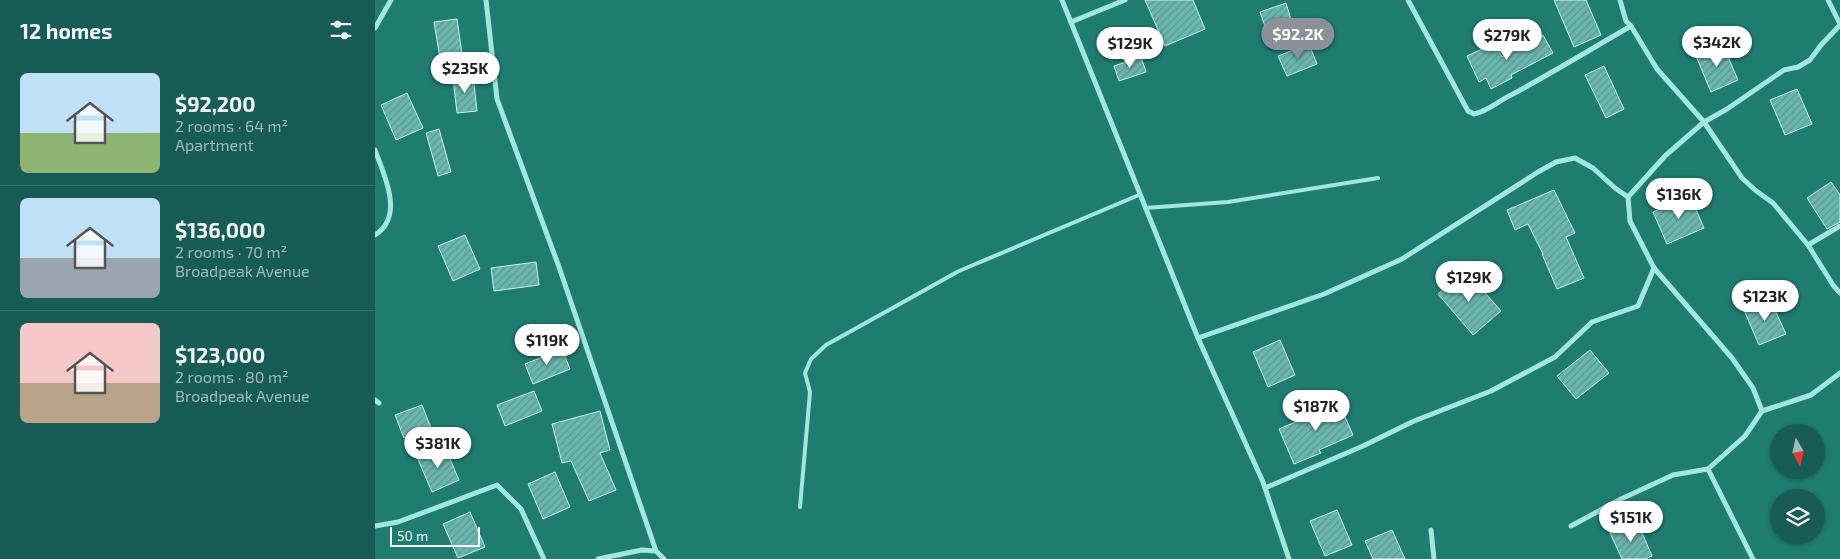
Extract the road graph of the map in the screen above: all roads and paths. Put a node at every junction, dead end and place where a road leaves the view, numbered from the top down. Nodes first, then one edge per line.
1 (391, 0) edge
2 (486, 0) edge
3 (1062, 0) edge
4 (1125, 0) edge
5 (1408, 0) edge
6 (1620, 0) edge
7 (1828, 0) edge
8 (1071, 22) junction
9 (1840, 24) edge
10 (1631, 26) junction
11 (375, 28) edge
12 (1704, 122) junction
13 (375, 150) edge
14 (1378, 178) dead end
15 (1139, 195) junction
16 (1629, 197) junction
17 (1145, 208) junction
18 (1840, 226) edge
19 (375, 235) edge
20 (1808, 245) junction
21 (1654, 268) junction
22 (1840, 293) edge
23 (1198, 338) junction
24 (1840, 373) edge
25 (1762, 411) junction
26 (1708, 469) junction
27 (1265, 488) junction
28 (800, 507) dead end
29 (375, 526) edge
30 (1571, 526) dead end
31 (1431, 530) dead end
32 (656, 551) junction
33 (544, 559) edge
34 (598, 559) edge
35 (664, 559) edge
36 (1289, 559) edge
37 (1434, 559) edge
38 (1753, 559) edge

1 - 11 street
2 - 32 street
3 - 8 street
4 - 8 street
5 - 10 street
6 - 10 street
7 - 9 street
8 - 15 street
9 - 12 street
10 - 12 street
12 - 16 street
12 - 20 street
13 - 19 street
14 - 17 lane
15 - 17 street
15 - 28 lane
16 - 21 street
16 - 23 street
17 - 23 street
18 - 20 street
20 - 22 street
21 - 25 street
21 - 27 street
23 - 27 street
24 - 25 street
25 - 26 street
26 - 30 street
26 - 38 street
27 - 36 street
29 - 33 street
31 - 37 street
32 - 34 street
32 - 35 street

